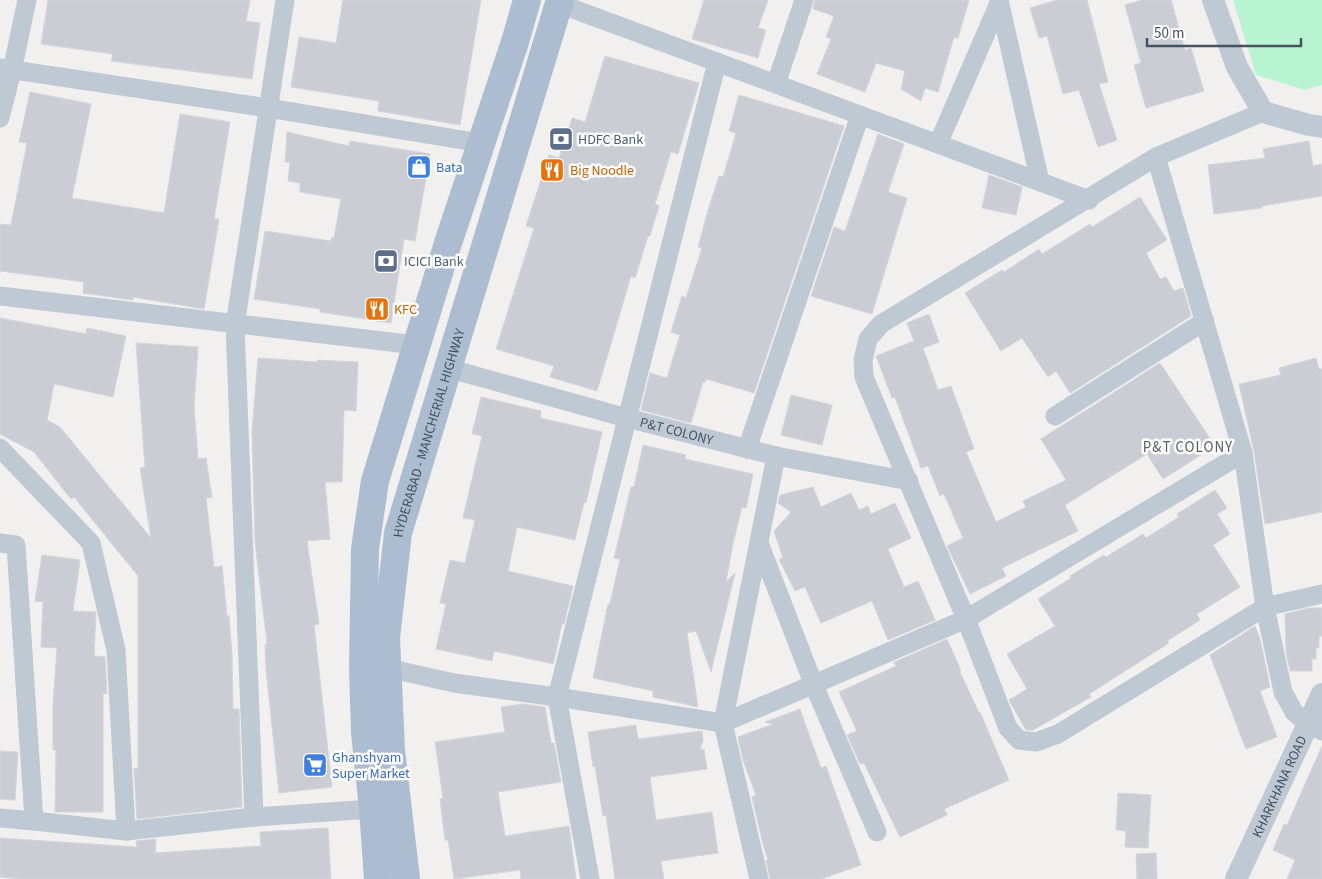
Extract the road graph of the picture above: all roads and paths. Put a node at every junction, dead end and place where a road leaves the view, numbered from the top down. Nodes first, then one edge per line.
1 (27, 0) edge
2 (286, 0) edge
3 (527, 0) edge
4 (804, 0) edge
5 (1213, 0) edge
6 (560, 2) edge
7 (999, 2) edge
8 (717, 62) junction
9 (6, 69) edge
10 (776, 84) junction
11 (268, 108) junction
12 (1263, 112) junction
13 (860, 115) junction
14 (0, 118) edge
15 (1322, 126) edge
16 (481, 143) junction
17 (938, 144) junction
18 (1156, 157) junction
19 (1040, 182) junction
20 (1089, 200) junction
21 (0, 296) edge
22 (1204, 322) junction
23 (234, 325) junction
24 (416, 345) junction
25 (447, 368) junction
26 (1055, 416) dead end
27 (627, 418) junction
28 (0, 448) edge
29 (747, 449) junction
30 (1243, 453) junction
31 (776, 456) junction
32 (909, 481) junction
33 (0, 543) edge
34 (759, 543) junction
35 (1322, 594) edge
36 (1265, 607) junction
37 (966, 619) junction
38 (387, 668) junction
39 (813, 683) junction
40 (1322, 694) edge
41 (557, 697) junction
42 (723, 723) junction
43 (1315, 728) edge
44 (373, 809) junction
45 (254, 817) junction
46 (0, 818) edge
47 (34, 821) junction
48 (126, 831) junction
49 (877, 832) dead end
50 (378, 879) edge
51 (406, 879) edge
52 (590, 879) edge
53 (759, 879) edge
54 (1236, 879) edge

1 - 9 street
2 - 11 street
3 - 16 main road
4 - 10 street
5 - 12 street
6 - 8 street
6 - 25 main road, HYDERABAD - MANCHERIAL HIGHWAY
7 - 17 street
7 - 19 street
8 - 10 street
8 - 27 street
9 - 11 street
9 - 14 street
10 - 13 street
11 - 16 street
11 - 23 street
12 - 15 street
12 - 18 street
13 - 17 street
13 - 29 street
16 - 24 main road
17 - 19 street
18 - 20 street
18 - 22 street
19 - 20 street
20 - 32 street
21 - 23 street
22 - 26 street
22 - 30 street
23 - 24 street
23 - 45 street
24 - 44 main road
25 - 27 street, P&T COLONY
25 - 38 main road, HYDERABAD - MANCHERIAL HIGHWAY
27 - 29 street, P&T COLONY
27 - 41 street
28 - 48 street
29 - 31 street, P&T COLONY
30 - 36 street
30 - 37 street
31 - 32 street, P&T COLONY
31 - 34 street
32 - 37 street
33 - 47 street
34 - 39 street
34 - 42 street
35 - 36 street
36 - 37 street
36 - 43 street
37 - 39 street
38 - 41 street
38 - 51 main road, HYDERABAD - MANCHERIAL HIGHWAY
39 - 42 street
39 - 49 street
40 - 43 street, KHARKHANA ROAD
41 - 42 street
41 - 52 street
42 - 53 street
43 - 54 street, KHARKHANA ROAD
44 - 45 street
44 - 50 main road
45 - 48 street
46 - 47 street
47 - 48 street

